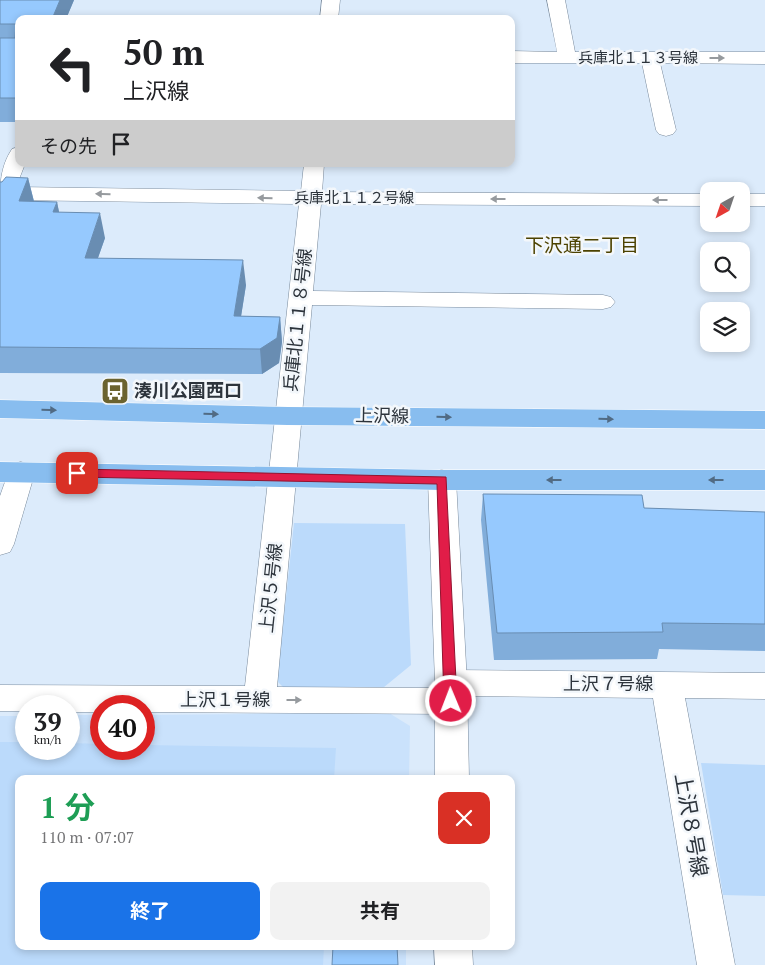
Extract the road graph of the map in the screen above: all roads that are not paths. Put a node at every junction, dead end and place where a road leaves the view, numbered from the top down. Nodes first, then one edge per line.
1 (331, 0) edge
2 (556, 0) edge
3 (329, 15) edge
4 (515, 57) edge
5 (567, 57) junction
6 (650, 58) junction
7 (765, 58) edge
8 (666, 130) dead end
9 (15, 162) edge
10 (314, 167) edge
11 (1, 195) edge
12 (311, 198) junction
13 (700, 200) edge
14 (750, 200) edge
15 (765, 200) edge
16 (300, 298) junction
17 (604, 302) dead end
18 (0, 409) edge
19 (288, 416) junction
20 (765, 420) edge
21 (11, 472) edge
22 (282, 476) junction
23 (442, 480) junction
24 (765, 480) edge
25 (0, 544) edge
26 (667, 685) junction
27 (765, 686) edge
28 (451, 692) junction
29 (0, 698) edge
30 (260, 700) junction
31 (452, 775) edge
32 (453, 950) edge
33 (454, 965) edge
34 (716, 965) edge

1 - 3 street
2 - 5 street
4 - 5 street, 兵庫北１１３号線
5 - 6 street, 兵庫北１１３号線
6 -> 7 street, 兵庫北１１３号線
6 - 8 street
9 - 11 street
10 - 12 street, 兵庫北１１８号線
12 -> 11 street, 兵庫北１１２号線
13 -> 12 street, 兵庫北１１２号線
12 - 16 street, 兵庫北１１８号線
14 - 15 street
16 - 17 street
16 - 19 street, 兵庫北１１８号線
18 -> 19 main road, 上沢線
19 -> 20 main road, 上沢線
19 - 22 street, 兵庫北１１８号線
21 - 22 main road
21 - 25 street
22 - 23 main road
22 - 30 street, 上沢５号線
24 -> 23 main road
23 - 28 street
26 - 27 street, 上沢７号線
26 - 28 street, 上沢７号線
26 - 34 street, 上沢８号線
30 -> 28 street, 上沢１号線
28 - 31 street
29 - 30 street, 上沢１号線
32 - 33 street

